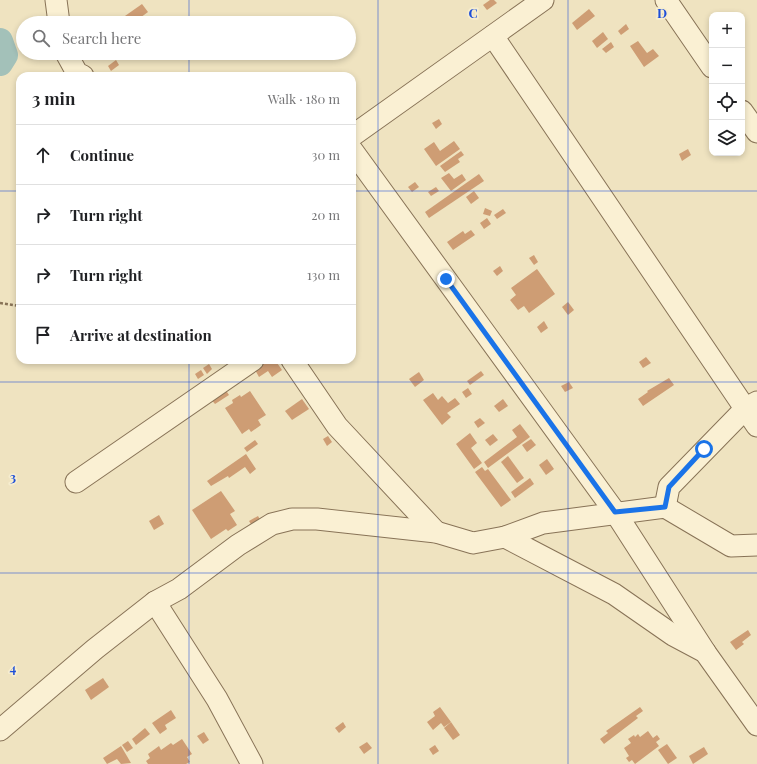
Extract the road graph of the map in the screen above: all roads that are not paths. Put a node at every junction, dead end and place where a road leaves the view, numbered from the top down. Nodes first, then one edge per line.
1 (56, 0) edge
2 (543, 0) edge
3 (666, 0) edge
4 (58, 16) edge
5 (493, 36) junction
6 (70, 60) edge
7 (709, 63) edge
8 (76, 72) edge
9 (356, 133) edge
10 (356, 156) edge
11 (247, 364) edge
12 (295, 364) edge
13 (751, 405) edge
14 (757, 426) edge
15 (76, 482) dead end
16 (665, 507) junction
17 (615, 512) junction
18 (436, 532) junction
19 (505, 537) junction
20 (757, 545) edge
21 (155, 602) junction
22 (705, 652) junction
23 (757, 725) edge
24 (0, 730) edge
25 (252, 764) edge

1 - 4 street
2 - 5 street
3 - 7 street
5 - 9 street
5 - 13 street
6 - 8 street
10 - 17 street
11 - 15 street
12 - 18 street
13 - 14 street
13 - 16 street
16 - 17 street
16 - 20 street
17 - 19 street
17 - 22 street
18 - 19 street
18 - 21 street
19 - 22 street
21 - 24 street
21 - 25 street
22 - 23 street

